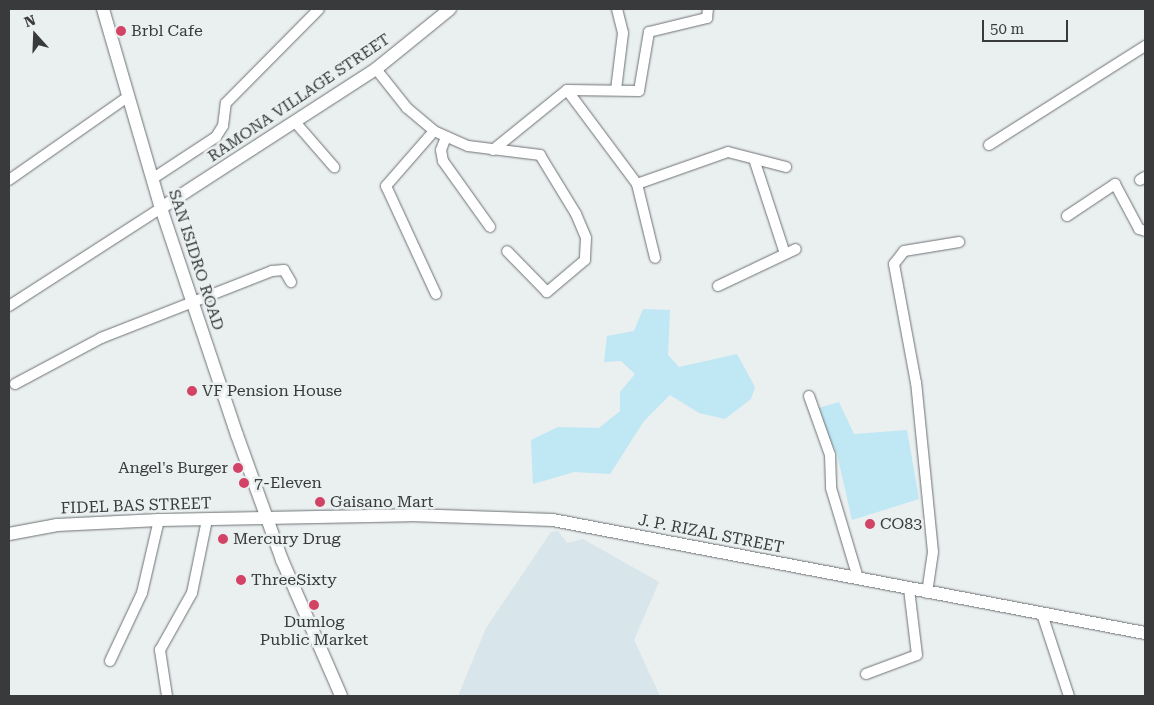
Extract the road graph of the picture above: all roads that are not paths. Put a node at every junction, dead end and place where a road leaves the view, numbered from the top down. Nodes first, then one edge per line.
1 (103, 9) edge
2 (319, 9) edge
3 (450, 9) edge
4 (617, 9) edge
5 (708, 9) edge
6 (1145, 46) edge
7 (376, 69) junction
8 (567, 90) junction
9 (616, 90) junction
10 (129, 96) junction
11 (295, 122) junction
12 (434, 132) junction
13 (446, 137) junction
14 (989, 145) dead end
15 (493, 150) junction
16 (754, 159) junction
17 (334, 167) dead end
18 (786, 167) dead end
19 (152, 179) junction
20 (9, 180) edge
21 (637, 184) junction
22 (161, 208) junction
23 (1067, 216) dead end
24 (490, 227) dead end
25 (1145, 231) edge
26 (959, 242) dead end
27 (796, 249) dead end
28 (507, 251) dead end
29 (785, 254) junction
30 (655, 258) dead end
31 (292, 282) dead end
32 (718, 286) dead end
33 (436, 294) dead end
34 (193, 304) junction
35 (9, 306) edge
36 (15, 384) dead end
37 (809, 396) dead end
38 (266, 518) junction
39 (159, 520) junction
40 (207, 520) junction
41 (9, 534) edge
42 (858, 578) junction
43 (909, 588) junction
44 (927, 593) junction
45 (1042, 614) junction
46 (1145, 633) edge
47 (110, 661) dead end
48 (866, 674) dead end
49 (167, 696) edge
50 (341, 696) edge
51 (1069, 696) edge

1 - 10 street, SAN ISIDRO ROAD
2 - 19 street
3 - 7 street, RAMONA VILLAGE STREET
4 - 9 street
5 - 9 street
6 - 14 street
7 - 11 street, RAMONA VILLAGE STREET
7 - 12 street
8 - 9 street
8 - 15 street
8 - 21 street
10 - 19 street, SAN ISIDRO ROAD
10 - 20 street
11 - 17 street
11 - 22 street, RAMONA VILLAGE STREET
12 - 13 street
12 - 33 street
13 - 15 street
13 - 24 street
15 - 28 street
16 - 18 street
16 - 21 street
16 - 29 street
19 - 22 street, SAN ISIDRO ROAD
21 - 30 street
22 - 34 street, SAN ISIDRO ROAD
22 - 35 street
23 - 25 street
26 - 44 street
27 - 29 street
29 - 32 street
31 - 34 street
34 - 36 street
34 - 38 street, SAN ISIDRO ROAD
37 - 42 street
38 - 40 street, FIDEL BAS STREET
38 - 42 street, J. P. RIZAL STREET
38 - 50 street, SAN ISIDRO ROAD
39 - 40 street, FIDEL BAS STREET
39 - 41 street, FIDEL BAS STREET
39 - 47 street
40 - 49 street
42 - 43 street, J. P. RIZAL STREET
43 - 44 street, J. P. RIZAL STREET
43 - 48 street
44 - 45 street, J. P. RIZAL STREET
45 - 46 street, J. P. RIZAL STREET
45 - 51 street

